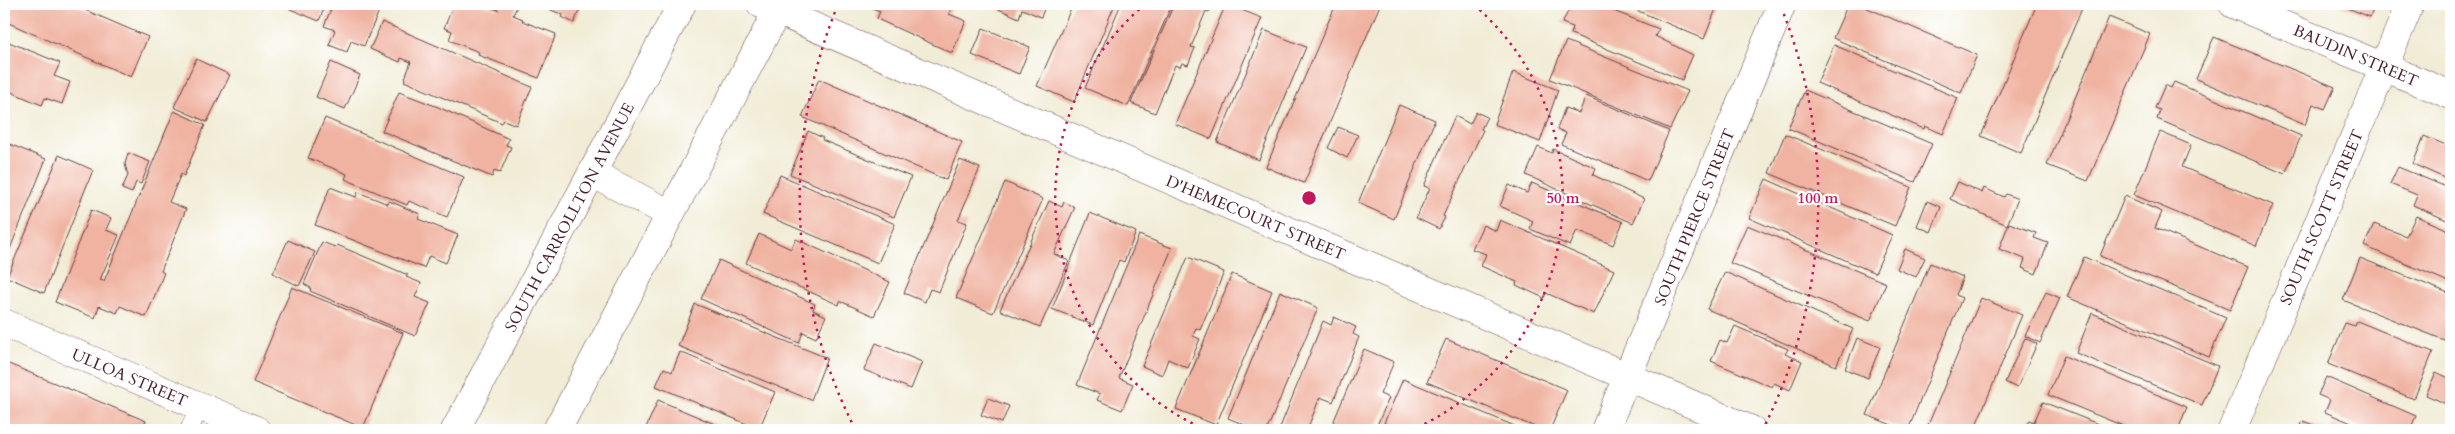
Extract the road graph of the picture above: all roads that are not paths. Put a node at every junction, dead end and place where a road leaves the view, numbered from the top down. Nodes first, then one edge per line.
1 (682, 4) edge
2 (1782, 4) edge
3 (2233, 4) edge
4 (2410, 4) edge
5 (773, 6) edge
6 (2384, 66) junction
7 (2451, 95) edge
8 (592, 173) junction
9 (670, 214) junction
10 (4, 323) edge
11 (1628, 377) junction
12 (194, 418) edge
13 (256, 430) edge
14 (455, 430) edge
15 (557, 430) edge
16 (1605, 430) edge
17 (1752, 430) edge
18 (2232, 430) edge

1 - 8 street, SOUTH CARROLLTON AVENUE
2 - 11 street, SOUTH PIERCE STREET
3 - 6 street, BAUDIN STREET
4 - 6 street, SOUTH SCOTT STREET
5 - 9 street
5 - 11 street, D'HEMECOURT STREET
6 - 7 street, BAUDIN STREET
6 - 18 street, SOUTH SCOTT STREET
8 - 9 street
8 - 14 street, SOUTH CARROLLTON AVENUE
9 - 15 street
10 - 12 street, ULLOA STREET
11 - 16 street, SOUTH PIERCE STREET
11 - 17 street, D'HEMECOURT STREET
12 - 13 street, ULLOA STREET

